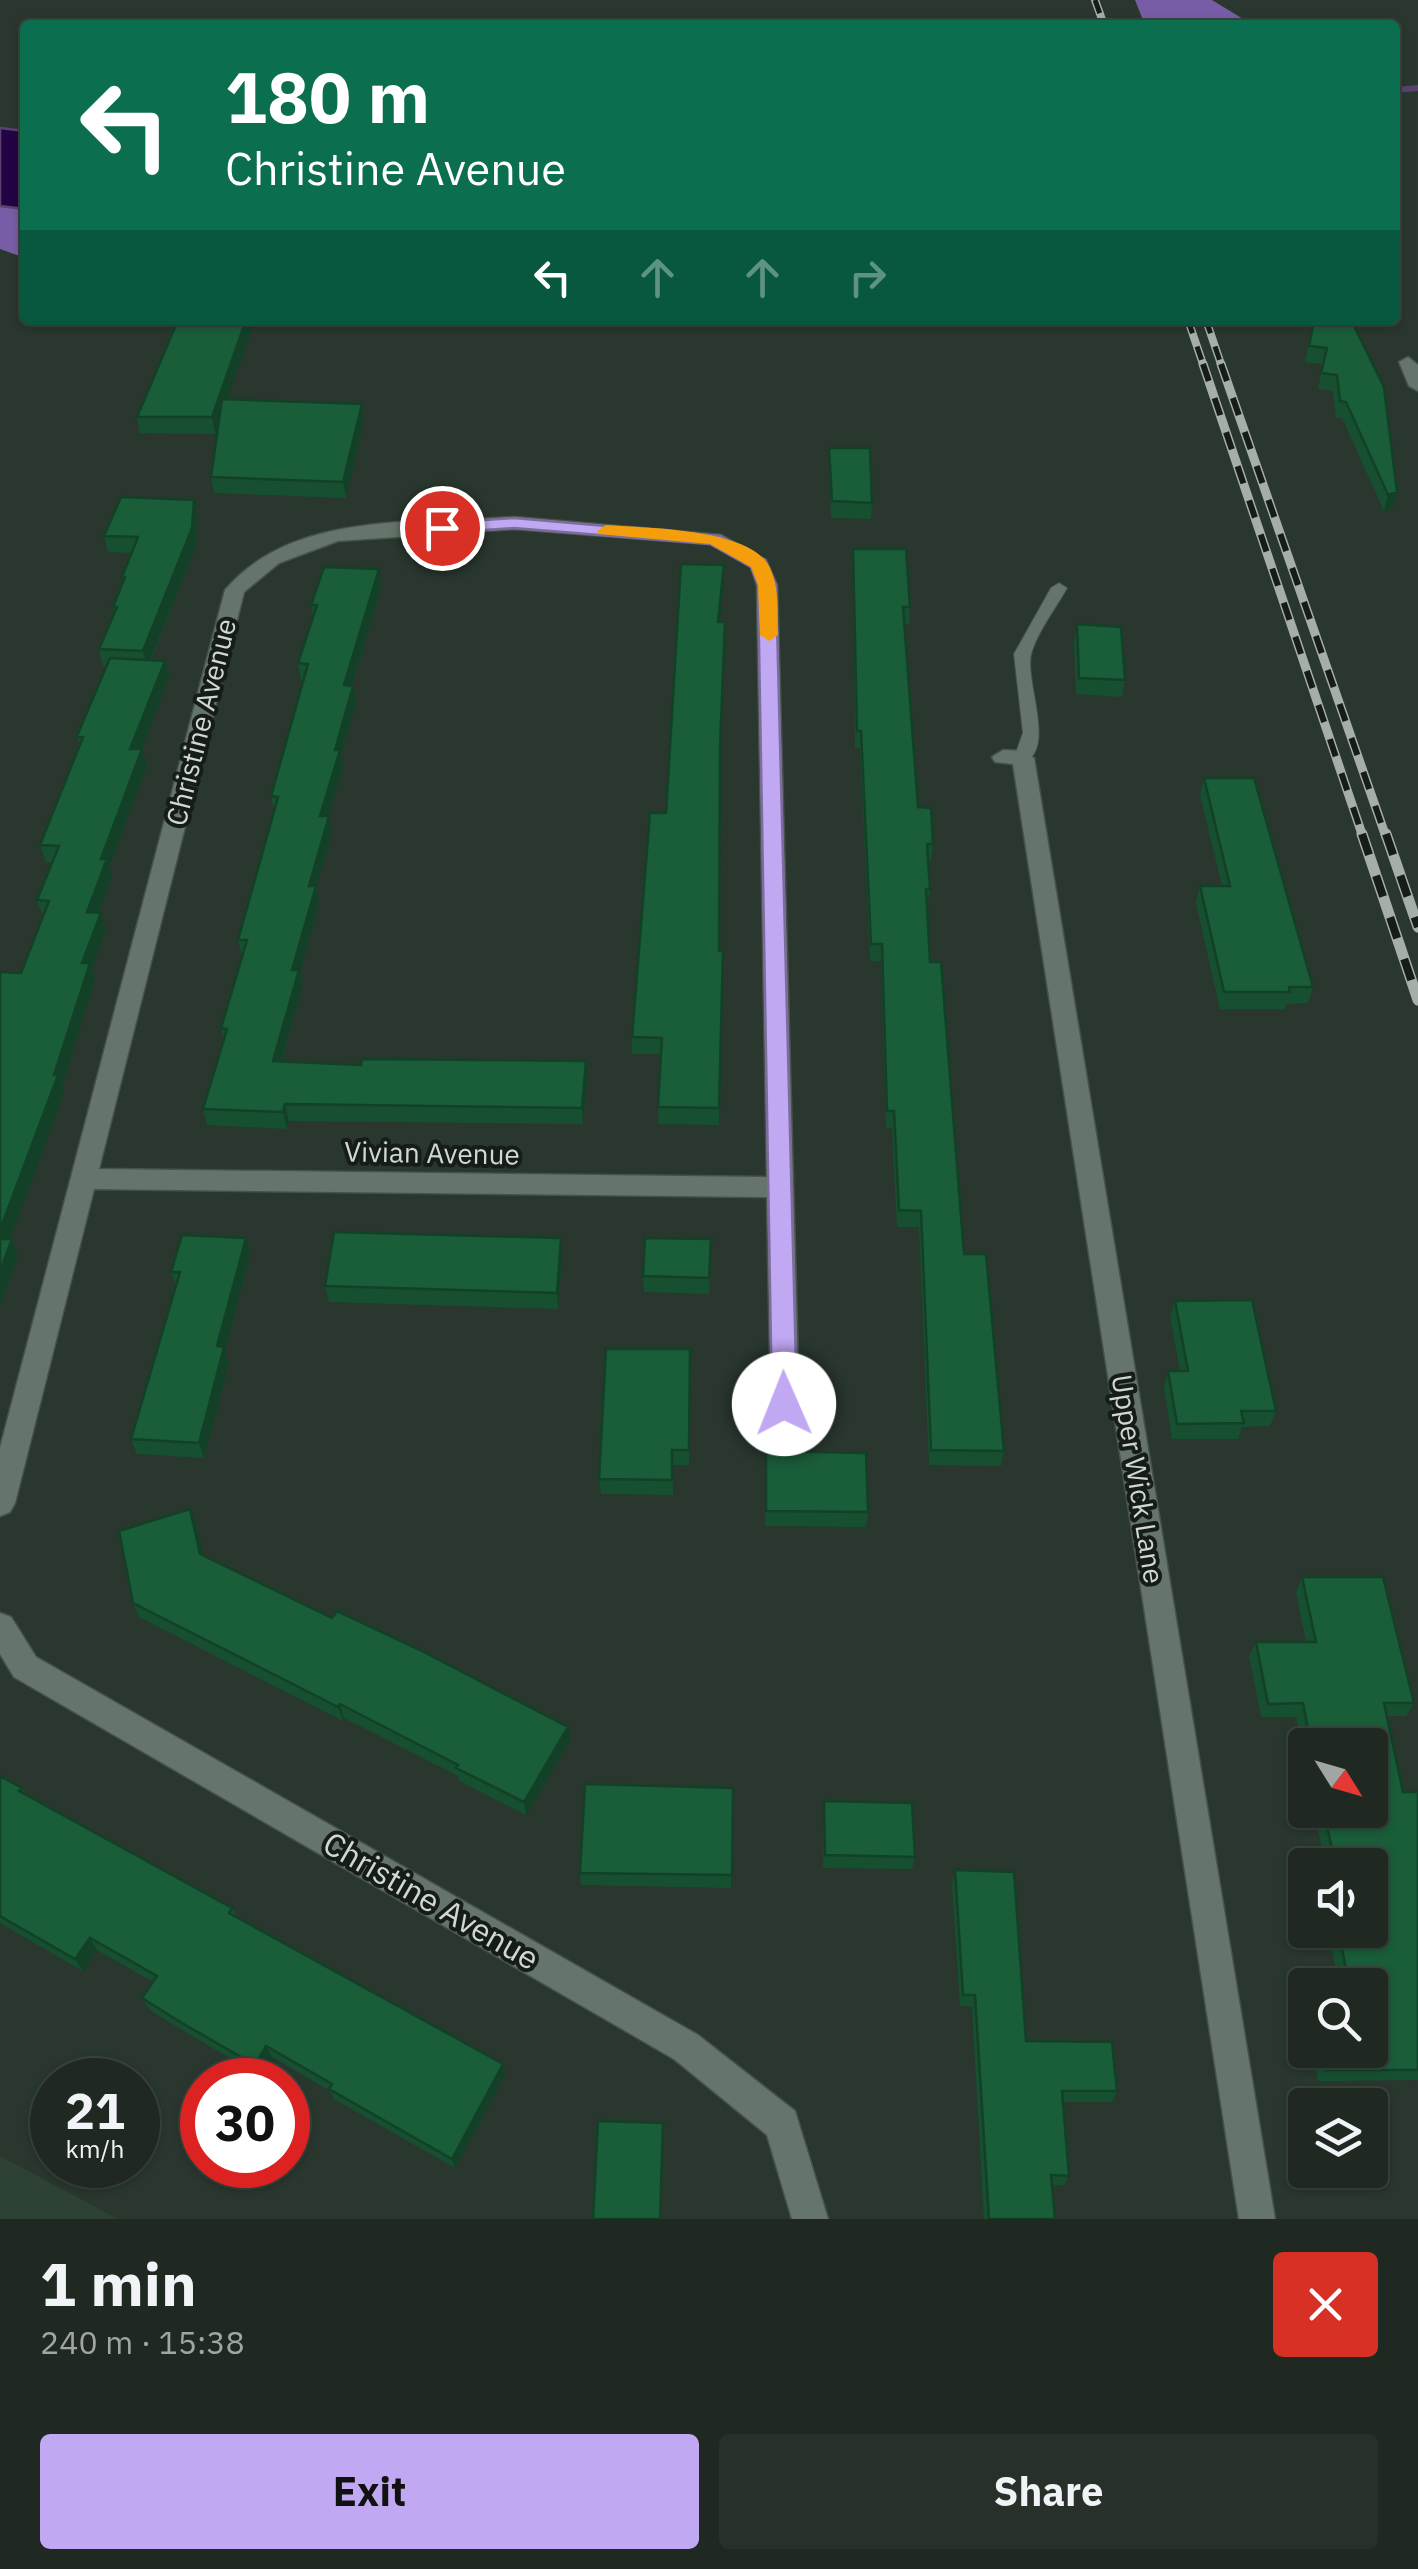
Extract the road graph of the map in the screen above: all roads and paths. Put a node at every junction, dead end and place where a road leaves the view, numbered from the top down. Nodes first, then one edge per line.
1 (1408, 362) dead end
2 (1418, 386) edge
3 (1058, 588) dead end
4 (1013, 757) joint
5 (83, 1180) junction
6 (780, 1187) junction
7 (784, 1404) dead end
8 (0, 1502) edge
9 (0, 1627) edge
10 (810, 2219) edge
11 (1257, 2219) edge

1 - 2 street
3 - 4 lane
4 - 11 street, Upper Wick Lane
5 - 6 street, Vivian Avenue
5 - 6 street, Christine Avenue
5 - 8 street, Christine Avenue
6 - 7 street, Christine Avenue
9 - 10 street, Christine Avenue

